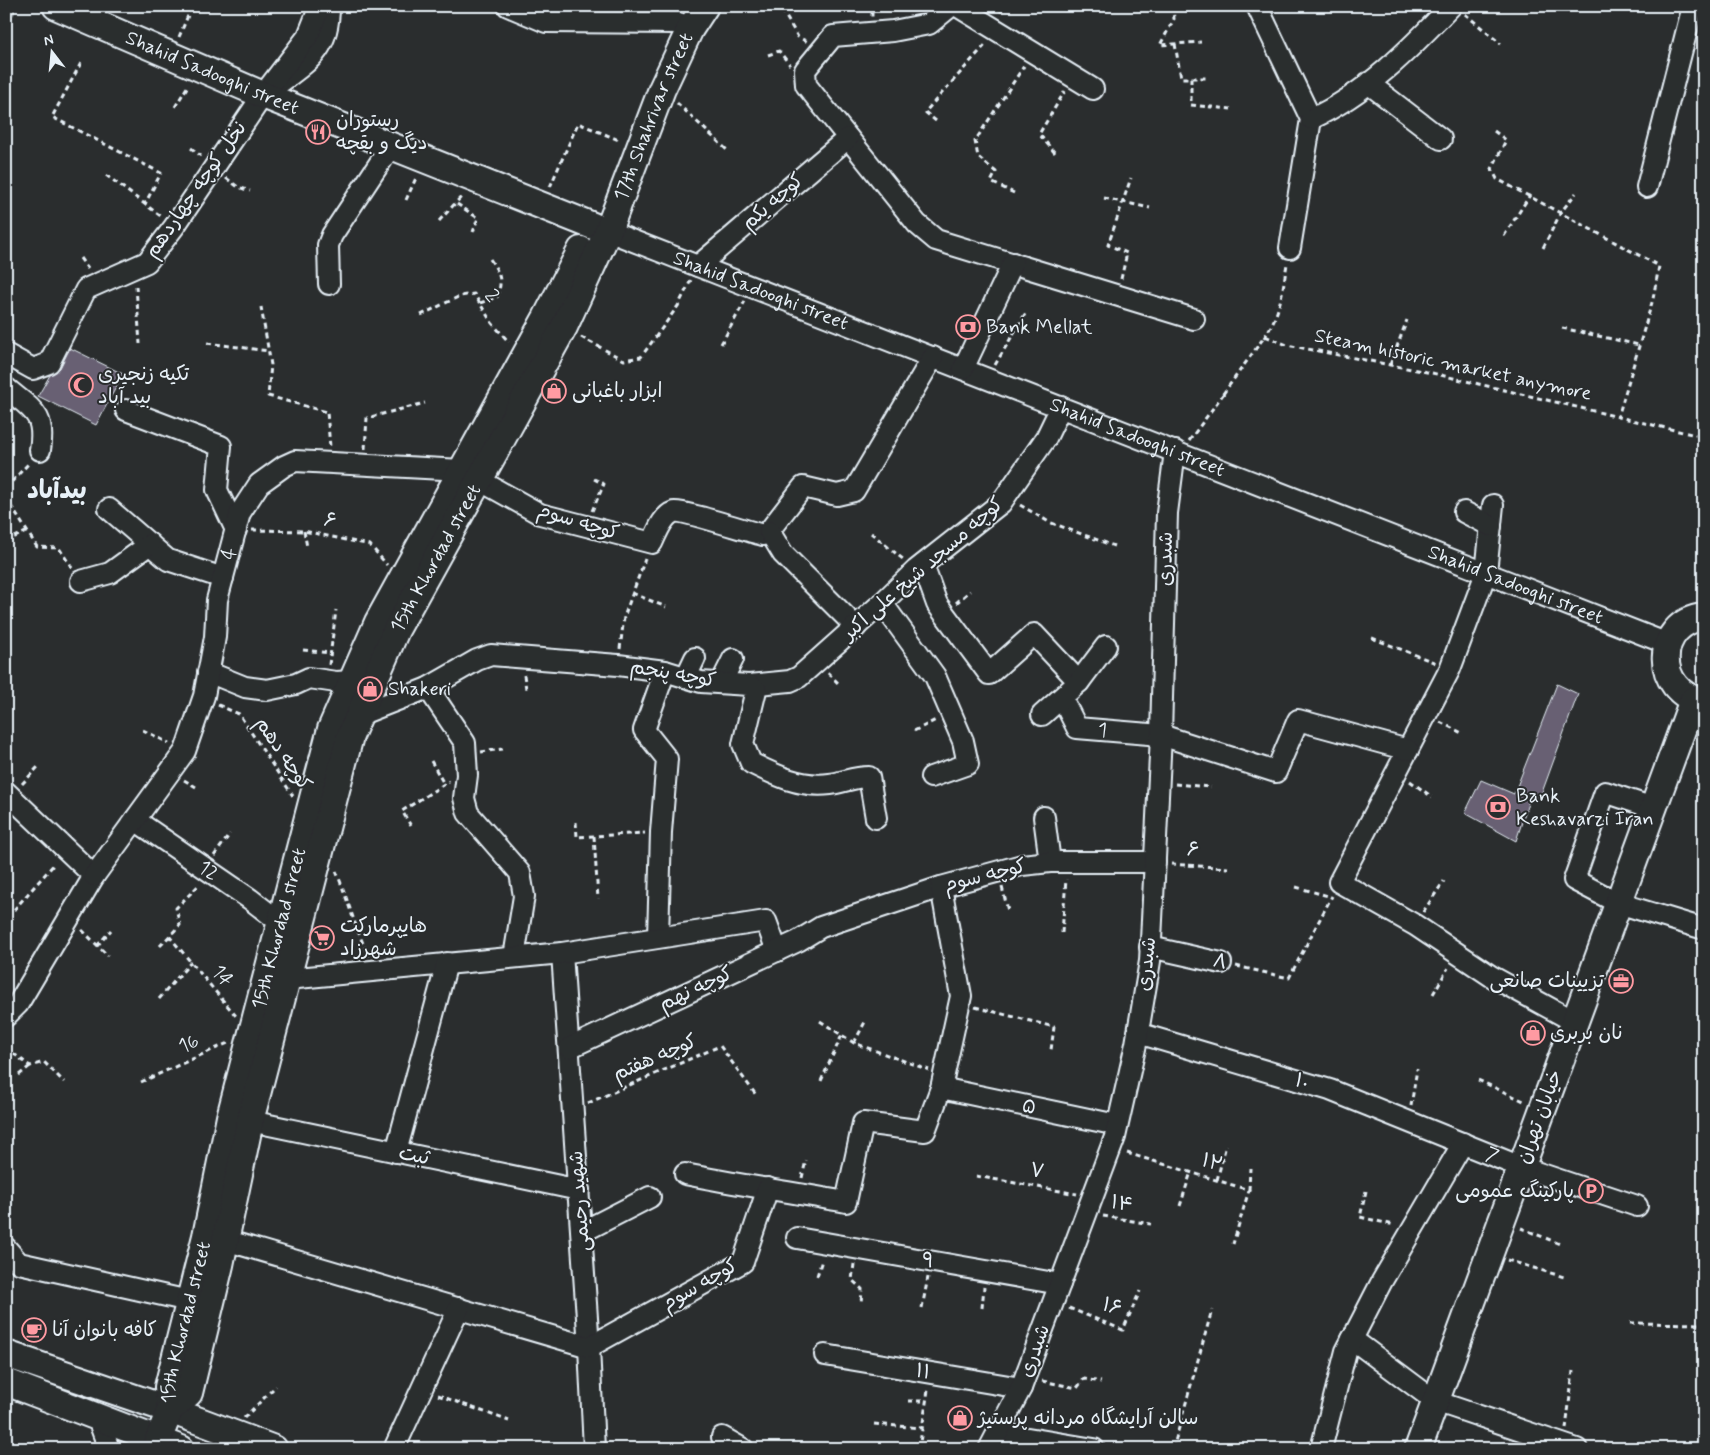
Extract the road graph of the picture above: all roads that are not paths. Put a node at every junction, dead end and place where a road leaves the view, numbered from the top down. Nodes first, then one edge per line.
1 (56, 6) edge
2 (320, 6) edge
3 (329, 6) edge
4 (508, 6) edge
5 (705, 6) edge
6 (951, 6) edge
7 (957, 6) edge
8 (1257, 6) edge
9 (1693, 6) edge
10 (1458, 9) edge
11 (85, 12) edge
12 (578, 14) edge
13 (684, 14) edge
14 (1368, 82) junction
15 (1093, 90) dead end
16 (263, 95) junction
17 (1311, 119) junction
18 (848, 138) junction
19 (1441, 139) dead end
20 (392, 146) junction
21 (1647, 187) dead end
22 (600, 228) junction
23 (1290, 248) road end
24 (1013, 263) junction
25 (698, 266) junction
26 (329, 284) dead end
27 (1194, 318) dead end
28 (6, 354) edge
29 (933, 357) junction
30 (963, 369) junction
31 (6, 388) edge
32 (1061, 407) junction
33 (126, 410) dead end
34 (40, 450) road end
35 (1178, 453) junction
36 (471, 475) junction
37 (1493, 505) dead end
38 (109, 509) dead end
39 (1464, 512) dead end
40 (1491, 526) junction
41 (236, 530) junction
42 (769, 531) junction
43 (150, 544) junction
44 (919, 568) junction
45 (1486, 573) junction
46 (224, 578) junction
47 (81, 581) road end
48 (882, 604) junction
49 (1704, 617) edge
50 (856, 627) junction
51 (1668, 644) junction
52 (1106, 646) dead end
53 (695, 658) dead end
54 (733, 659) dead end
55 (666, 671) junction
56 (208, 672) junction
57 (686, 677) junction
58 (339, 681) junction
59 (1079, 682) junction
60 (721, 683) junction
61 (749, 685) junction
62 (428, 688) junction
63 (1062, 698) junction
64 (1699, 701) edge
65 (359, 715) junction
66 (1042, 715) dead end
67 (1161, 735) junction
68 (1408, 750) junction
69 (931, 777) dead end
70 (6, 792) edge
71 (1653, 808) junction
72 (1044, 817) dead end
73 (876, 818) dead end
74 (135, 820) junction
75 (1059, 862) junction
76 (1155, 862) junction
77 (94, 876) junction
78 (941, 887) junction
79 (1618, 903) junction
80 (281, 923) junction
81 (821, 927) joint
82 (1704, 929) edge
83 (658, 937) junction
84 (1150, 947) junction
85 (777, 951) junction
86 (562, 952) junction
87 (514, 957) junction
88 (1221, 962) road end
89 (446, 963) junction
90 (287, 979) junction
91 (6, 1016) edge
92 (1575, 1022) junction
93 (1138, 1033) junction
94 (569, 1048) junction
95 (942, 1082) junction
96 (250, 1121) junction
97 (1117, 1125) junction
98 (1463, 1143) junction
99 (396, 1152) junction
100 (1521, 1167) junction
101 (685, 1174) dead end
102 (768, 1188) junction
103 (579, 1190) junction
104 (650, 1197) dead end
105 (1637, 1206) dead end
106 (582, 1232) junction
107 (797, 1238) dead end
108 (225, 1240) junction
109 (6, 1248) edge
110 (1056, 1293) junction
111 (189, 1301) junction
112 (459, 1308) junction
113 (1352, 1339) junction
114 (590, 1347) junction
115 (6, 1354) edge
116 (826, 1355) dead end
117 (6, 1382) edge
118 (1023, 1383) junction
119 (1435, 1401) junction
120 (170, 1410) junction
121 (98, 1419) junction
122 (722, 1437) dead end
123 (993, 1441) edge
124 (169, 1444) edge
125 (1049, 1445) edge
126 (1571, 1447) edge
127 (109, 1449) edge
128 (274, 1449) edge
129 (394, 1449) edge
130 (594, 1449) edge
131 (743, 1449) edge
132 (1094, 1449) edge
133 (1321, 1449) edge
134 (1418, 1449) edge

1 - 11 main road, Shahid Sadooghi street
2 - 16 street, نخل کوچه چهاردهم
3 - 16 street
4 - 12 street
5 - 22 main road, 17th Shahrivar street
6 - 18 street
7 - 15 street
8 - 17 street
9 - 21 street
10 - 14 street
11 - 16 main road, Shahid Sadooghi street
12 - 13 street
13 - 22 main road, 17th Shahrivar street
14 - 17 street
14 - 19 street
16 - 20 main road, Shahid Sadooghi street
16 - 28 street, نخل کوچه چهاردهم
17 - 23 street
18 - 24 street
18 - 25 street, کوچه یکم
20 - 22 main road, Shahid Sadooghi street
20 - 26 street
22 - 25 street, Shahid Sadooghi street
22 - 36 main road, 15th Khordad street
22 - 36 main road, 15th Khordad street
24 - 27 street
24 - 30 street
25 - 29 street, Shahid Sadooghi street
29 - 30 street, Shahid Sadooghi street
29 - 42 street
30 - 32 street, Shahid Sadooghi street
31 - 34 street
32 - 35 street, Shahid Sadooghi street
32 - 44 street, کوچه مسجد شیخ علی اکبر
33 - 41 street
35 - 45 street, Shahid Sadooghi street
35 - 67 street, شبدری
36 - 41 street, 4
36 - 42 street, کوچه سوم
36 - 58 main road, 15th Khordad street
36 - 65 main road, 15th Khordad street
37 - 40 street
38 - 43 street
39 - 40 street
40 - 45 street
41 - 46 street, 4
42 - 50 street
43 - 46 street
43 - 47 street
44 - 48 street, کوچه مسجد شیخ علی اکبر
44 - 59 street
45 - 51 street, Shahid Sadooghi street
45 - 68 street
46 - 56 street, 4
48 - 50 street, کوچه مسجد شیخ علی اکبر
48 - 69 street
49 - 51 main road
50 - 61 street, کوچه مسجد شیخ علی اکبر
51 - 64 main road
52 - 59 street
53 - 57 street
54 - 60 street
55 - 57 street, کوچه پنجم
55 - 62 street, کوچه پنجم
55 - 83 street
56 - 58 street
56 - 74 street, 4
57 - 60 street, کوچه پنجم
58 - 80 main road, 15th Khordad street
59 - 63 street
60 - 61 street, کوچه پنجم
61 - 73 street
62 - 65 street, کوچه پنجم
62 - 87 street
63 - 66 street
63 - 67 street, 1
64 - 71 main road, خیابان تهران
65 - 90 main road, 15th Khordad street
67 - 68 street
67 - 76 street, شبدری
68 - 92 street
70 - 77 street
71 - 79 main road, خیابان تهران
71 - 79 street
72 - 75 street
74 - 77 street, 4
74 - 80 street, 12
75 - 76 street, کوچه سوم
75 - 78 street, کوچه سوم
76 - 84 street, شبدری
77 - 91 street, 4
78 - 81 street, کوچه سوم
78 - 95 street
79 - 82 street
79 - 92 main road, خیابان تهران
80 - 111 main road, 15th Khordad street
81 - 85 street, کوچه نهم
83 - 85 street
83 - 86 street
84 - 88 street, ۸
84 - 93 street, شبدری
85 - 94 street, کوچه نهم
86 - 87 street
86 - 94 street, شهید رحیمی
87 - 89 street
89 - 90 street
89 - 99 street
90 - 96 main road, 15th Khordad street
92 - 100 main road, خیابان تهران
93 - 97 street, شبدری
93 - 98 street, ۱۰
94 - 103 street, شهید رحیمی
95 - 97 street, ۵
95 - 102 street
96 - 99 street, ثبت
96 - 108 main road, 15th Khordad street
97 - 110 street, شبدری
98 - 100 street, 7
98 - 113 street
99 - 103 street, ثبت
100 - 105 street, 7
100 - 119 main road, خیابان تهران
101 - 102 street
102 - 114 street, کوچه سوم
103 - 106 street, شهید رحیمی
104 - 106 street
106 - 114 street, شهید رحیمی
107 - 110 street, ۹
108 - 112 street
108 - 120 main road, 15th Khordad street
109 - 111 street
110 - 118 street, شبدری
111 - 120 main road, 15th Khordad street
112 - 114 street
112 - 129 street
113 - 119 street
113 - 133 street
114 - 130 street, شهید رحیمی
115 - 120 main road
116 - 118 street, ۱۱
117 - 121 main road
118 - 123 street, شبدری
119 - 126 street
119 - 134 main road, خیابان تهران
120 - 124 main road
120 - 128 main road
121 - 124 main road
121 - 127 street
122 - 131 street
123 - 125 street
125 - 132 street

